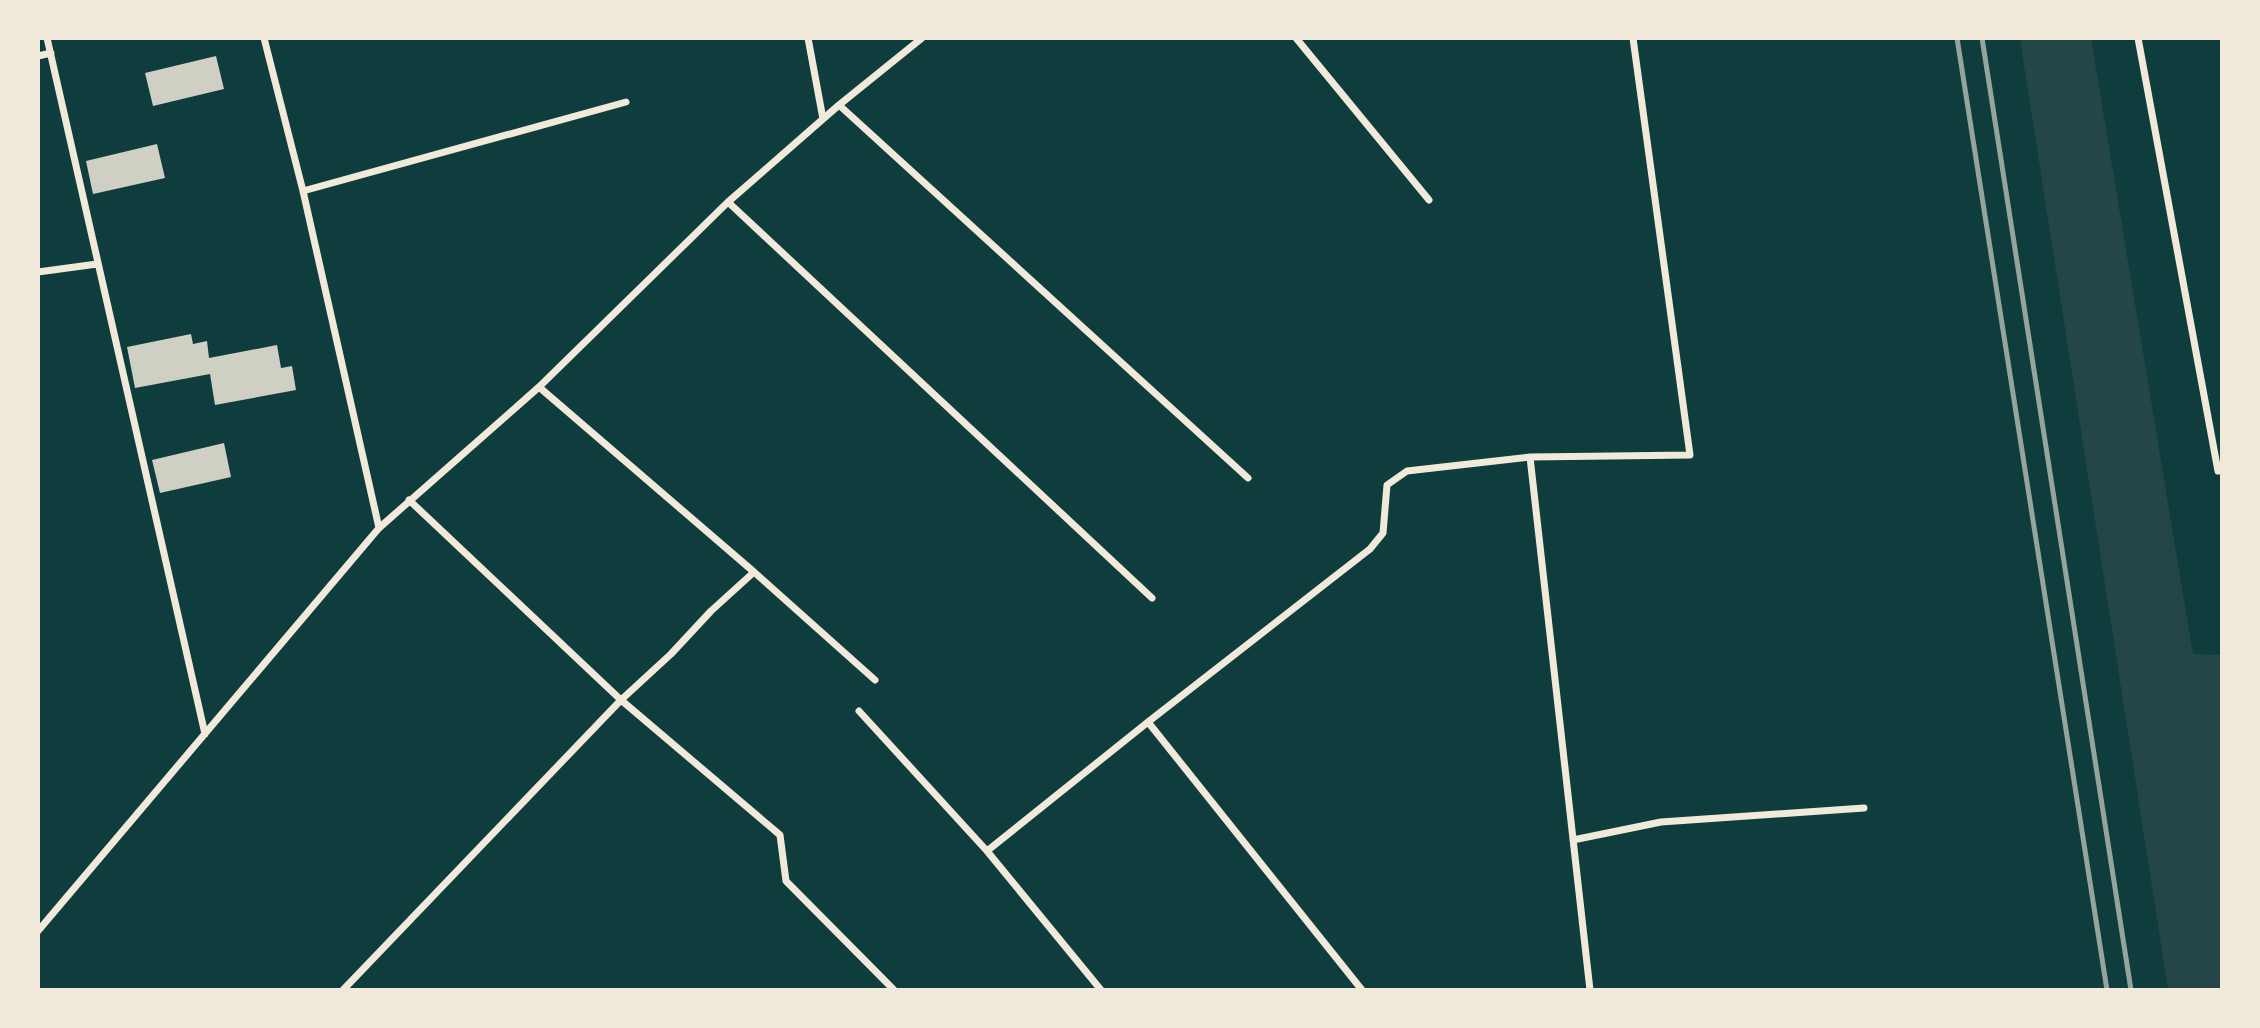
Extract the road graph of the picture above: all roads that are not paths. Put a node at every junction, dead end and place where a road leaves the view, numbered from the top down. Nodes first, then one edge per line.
1 (47, 38) edge
2 (264, 38) edge
3 (808, 38) edge
4 (922, 38) edge
5 (1296, 38) edge
6 (1633, 38) edge
7 (2138, 38) edge
8 (51, 53) junction
9 (38, 56) edge
10 (626, 102) dead end
11 (839, 105) junction
12 (823, 119) junction
13 (303, 191) junction
14 (1429, 200) dead end
15 (728, 202) junction
16 (97, 264) junction
17 (38, 272) edge
18 (540, 387) junction
19 (1530, 457) junction
20 (2221, 471) edge
21 (1248, 478) dead end
22 (409, 500) junction
23 (379, 528) junction
24 (754, 572) junction
25 (1152, 598) dead end
26 (875, 680) dead end
27 (621, 700) junction
28 (859, 711) dead end
29 (1148, 722) junction
30 (205, 734) junction
31 (1864, 808) dead end
32 (1573, 840) junction
33 (988, 851) junction
34 (38, 931) edge
35 (343, 989) edge
36 (894, 989) edge
37 (1101, 989) edge
38 (1362, 989) edge
39 (1590, 989) edge

1 - 8 street
2 - 13 street
3 - 12 street
4 - 11 street
5 - 14 street
6 - 19 street
7 - 20 street
8 - 9 street
8 - 16 street
10 - 13 street
11 - 12 street
11 - 21 street
12 - 15 street
13 - 23 street
15 - 18 street
15 - 25 street
16 - 17 street
16 - 30 street
18 - 22 street
18 - 24 street
19 - 29 street
19 - 32 street
22 - 23 street
22 - 27 street
23 - 30 street
24 - 26 street
24 - 27 street
27 - 35 street
27 - 36 street
28 - 33 street
29 - 33 street
29 - 38 street
30 - 34 street
31 - 32 street
32 - 39 street
33 - 37 street

